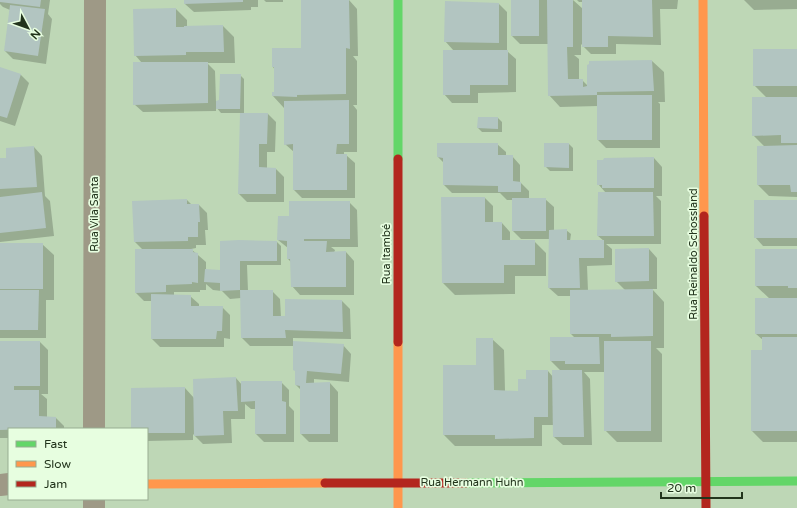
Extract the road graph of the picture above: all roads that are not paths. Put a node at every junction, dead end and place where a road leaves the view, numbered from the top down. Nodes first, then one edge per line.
1 (95, 0) edge
2 (398, 0) edge
3 (703, 0) edge
4 (94, 428) edge
5 (706, 481) junction
6 (797, 481) edge
7 (398, 482) junction
8 (148, 484) edge
9 (398, 508) edge
10 (706, 508) edge

1 - 4 street, Rua Vila Santa
2 - 7 street, Rua Itambé
3 - 5 street, Rua Reinaldo Schossland
5 - 6 street, Rua Hermann Huhn
5 - 7 street, Rua Hermann Huhn
5 - 10 street, Rua Reinaldo Schossland
7 - 8 street, Rua Hermann Huhn
7 - 9 street, Rua Itambé

